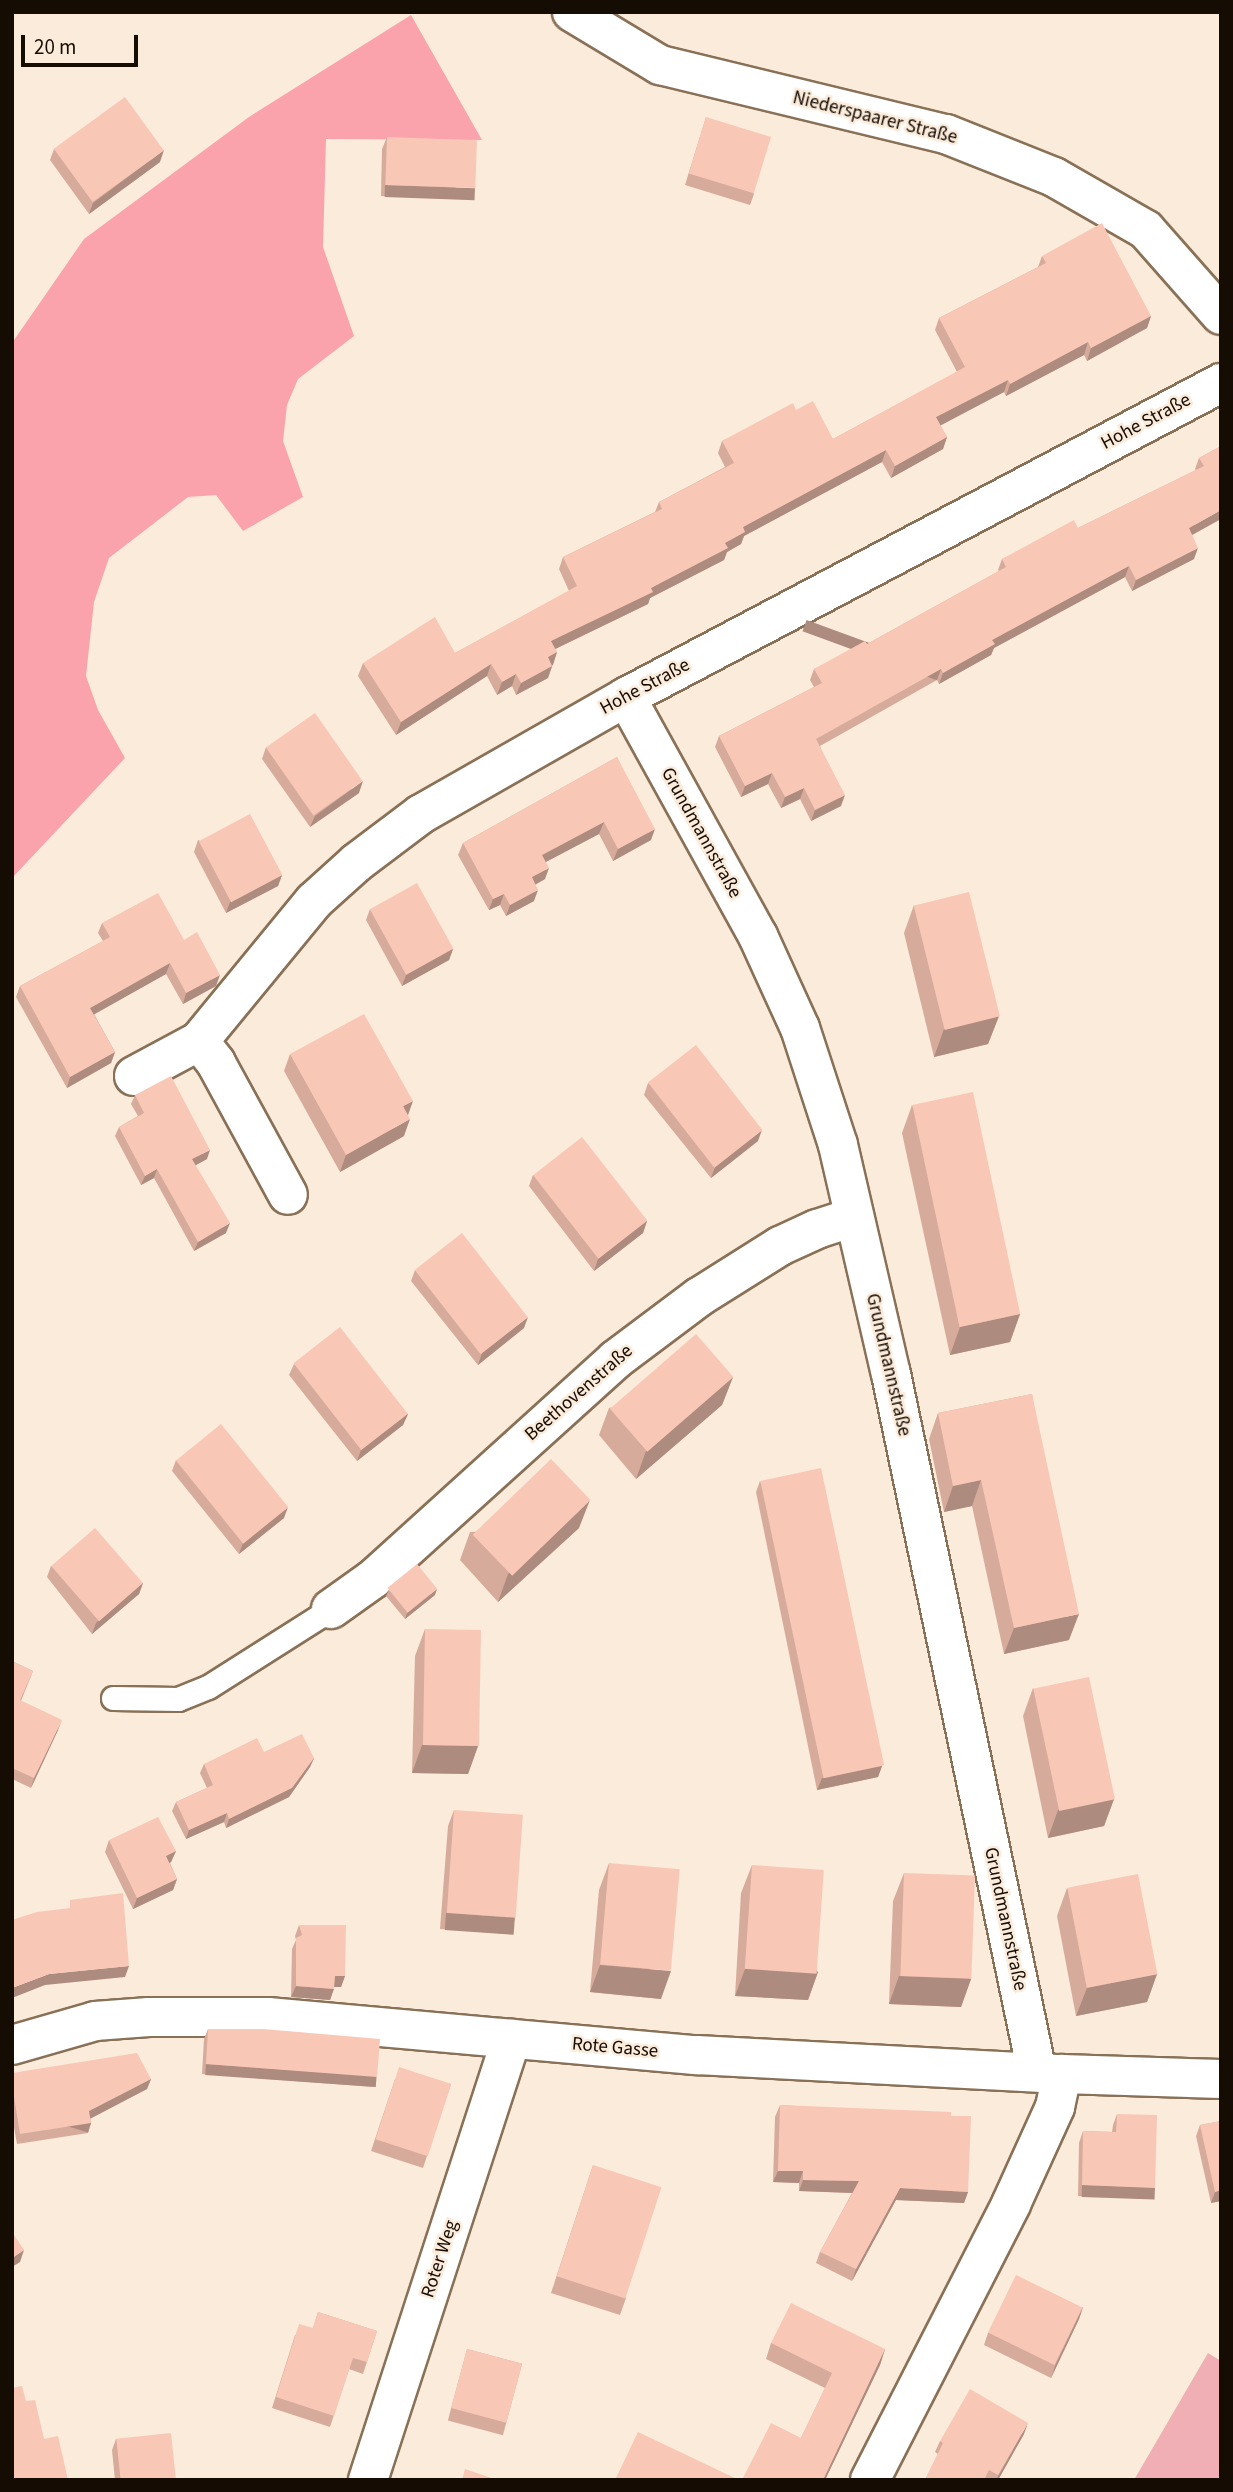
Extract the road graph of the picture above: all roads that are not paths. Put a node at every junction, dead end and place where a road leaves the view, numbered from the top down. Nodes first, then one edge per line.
1 (572, 12) edge
2 (1221, 315) edge
3 (1221, 383) edge
4 (626, 697) junction
5 (200, 1041) junction
6 (134, 1076) dead end
7 (288, 1195) dead end
8 (854, 1217) junction
9 (331, 1609) joint
10 (113, 1698) dead end
11 (511, 2039) junction
12 (12, 2045) edge
13 (1050, 2073) junction
14 (1221, 2079) edge
15 (368, 2480) edge
16 (870, 2480) edge

1 - 2 street, Niederspaarer Straße
3 - 4 street, Hohe Straße
4 - 5 street, Hohe Straße
4 - 8 street, Grundmannstraße
5 - 6 street, Hohe Straße
5 - 7 street
8 - 9 street, Beethovenstraße
8 - 13 street, Grundmannstraße
9 - 10 lane
11 - 12 street, Rote Gasse
11 - 13 street, Rote Gasse
11 - 15 street, Roter Weg
13 - 14 street, Rote Gasse
13 - 16 street, Grundmannstraße

